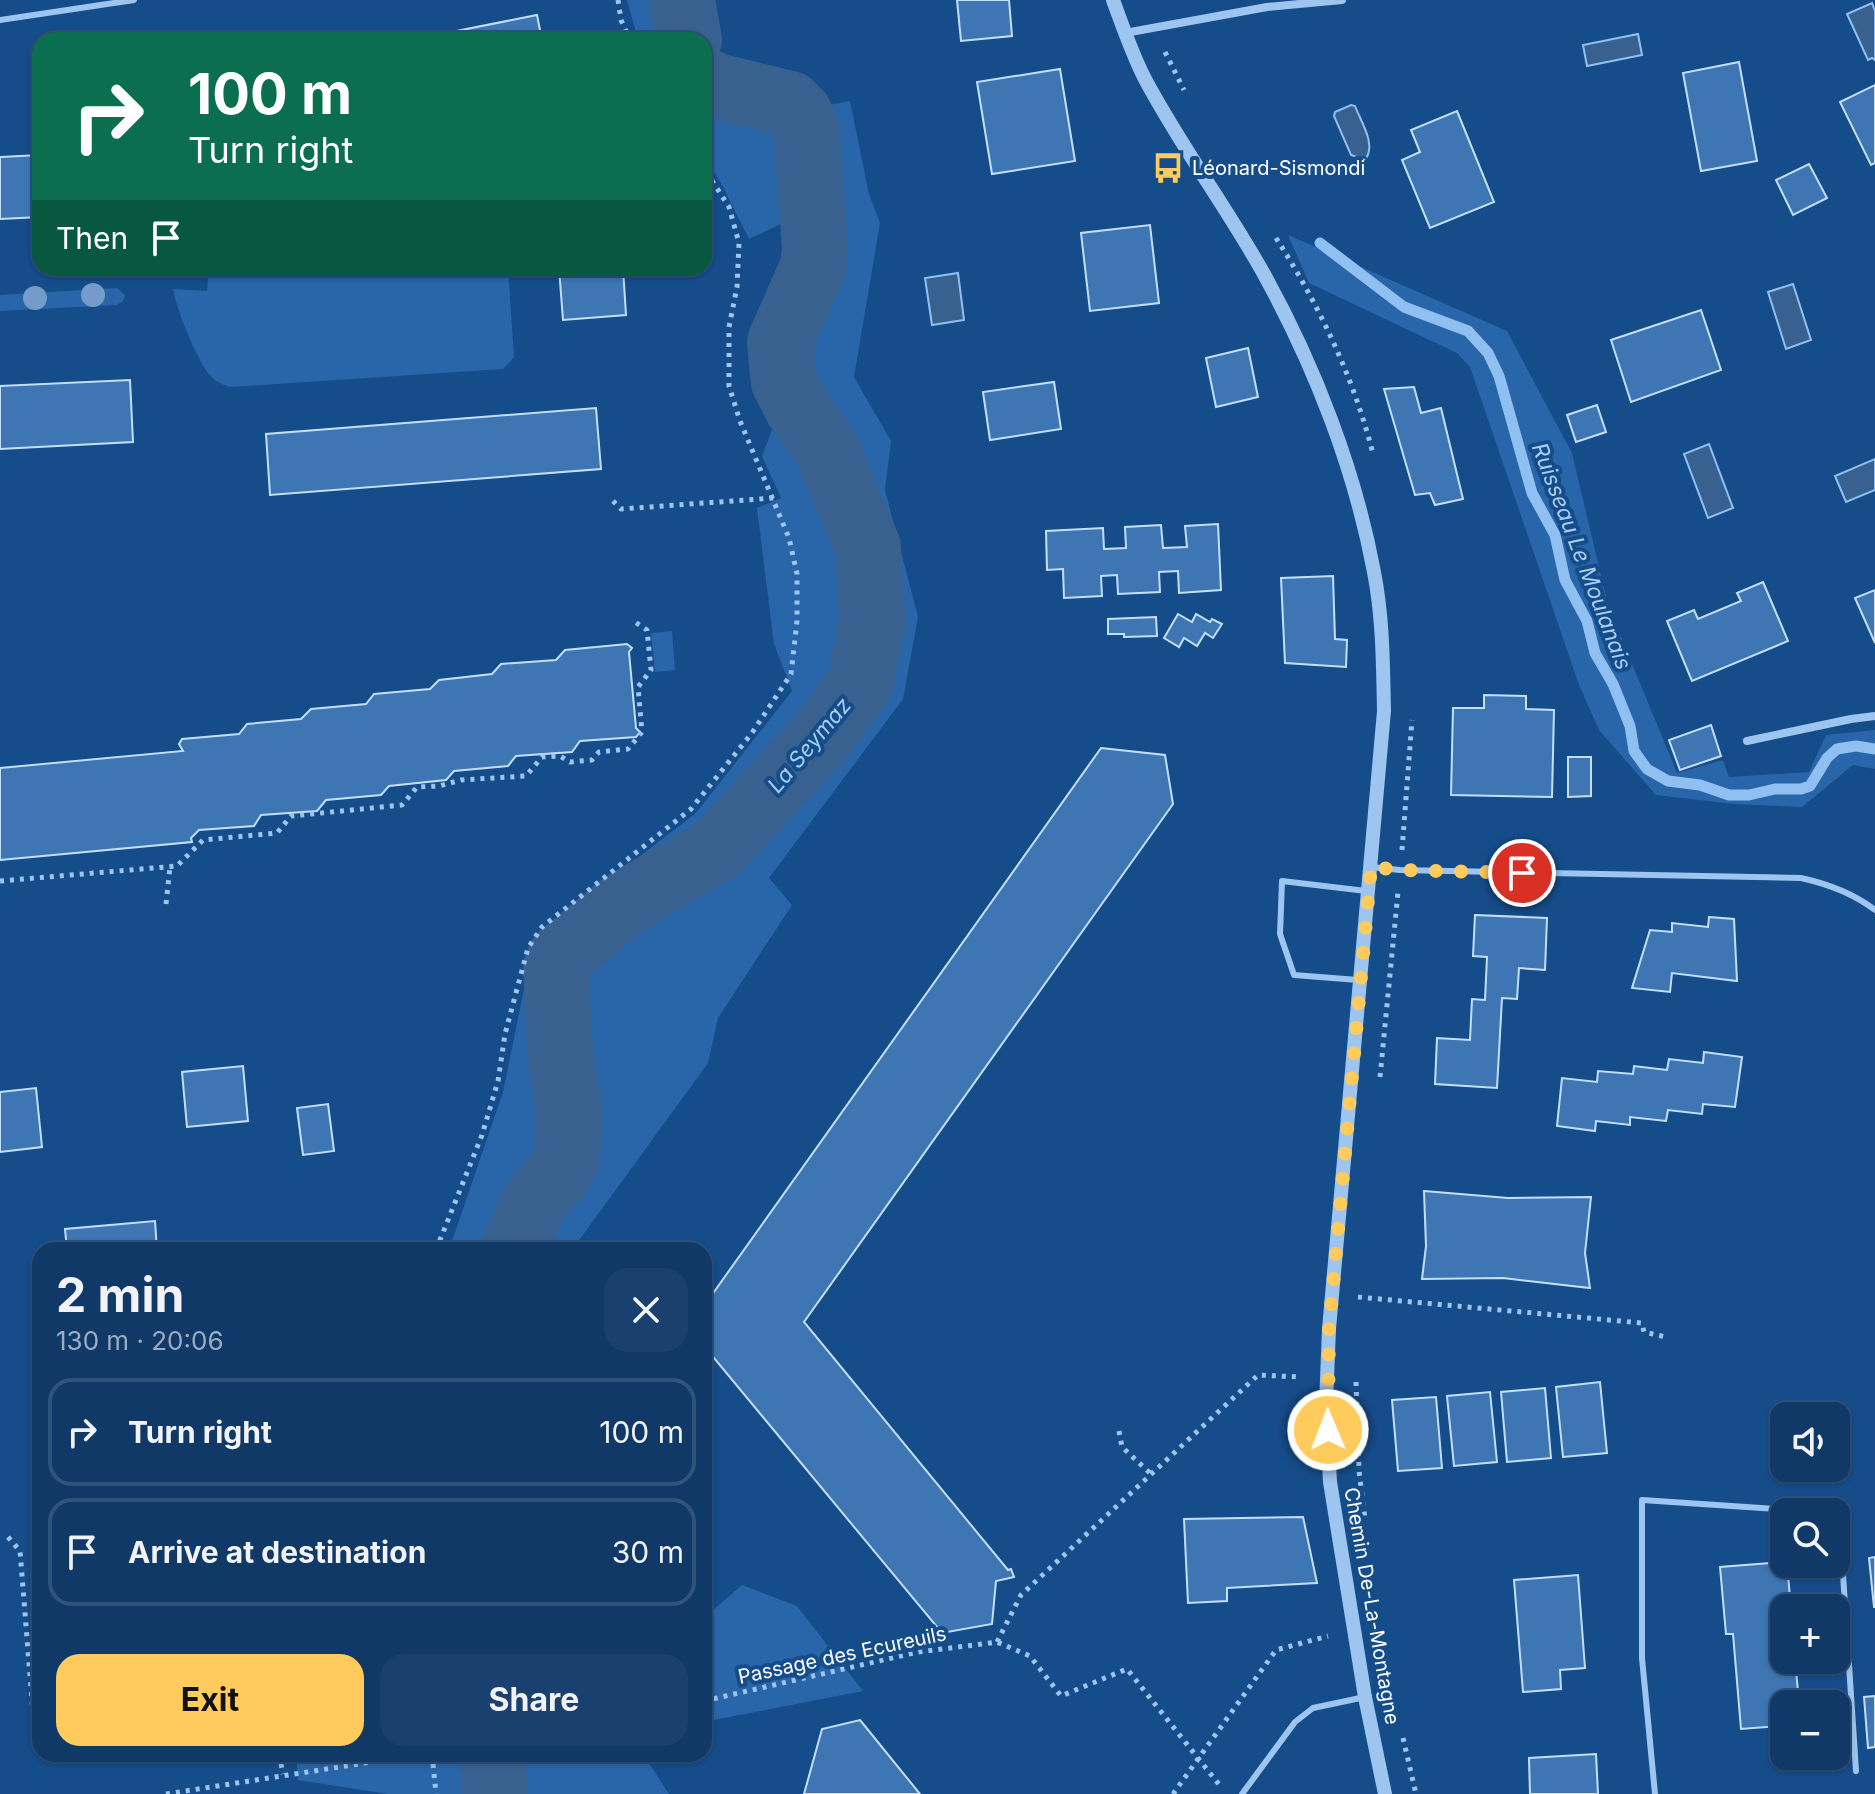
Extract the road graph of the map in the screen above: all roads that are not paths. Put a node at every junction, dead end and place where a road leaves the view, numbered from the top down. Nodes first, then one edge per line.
1 (134, 0) edge
2 (1113, 0) edge
3 (1342, 0) edge
4 (0, 20) edge
5 (1125, 33) junction
6 (1875, 716) edge
7 (1747, 741) dead end
8 (1371, 867) junction
9 (1369, 891) junction
10 (1875, 910) edge
11 (1362, 980) junction
12 (1770, 1509) edge
13 (1843, 1578) edge
14 (1365, 1697) junction
15 (1856, 1771) dead end
16 (1242, 1794) edge
17 (1385, 1794) edge
18 (1655, 1794) edge

1 - 4 lane
2 - 5 street, Chemin De-La-Montagne
3 - 5 street
5 - 8 street, Chemin De-La-Montagne
6 - 7 street
8 - 9 street, Chemin De-La-Montagne
8 - 10 lane
9 - 11 street, Chemin De-La-Montagne
9 - 11 lane
11 - 14 street, Chemin De-La-Montagne
12 - 18 lane
13 - 15 lane
14 - 16 lane
14 - 17 street, Chemin De-La-Montagne

